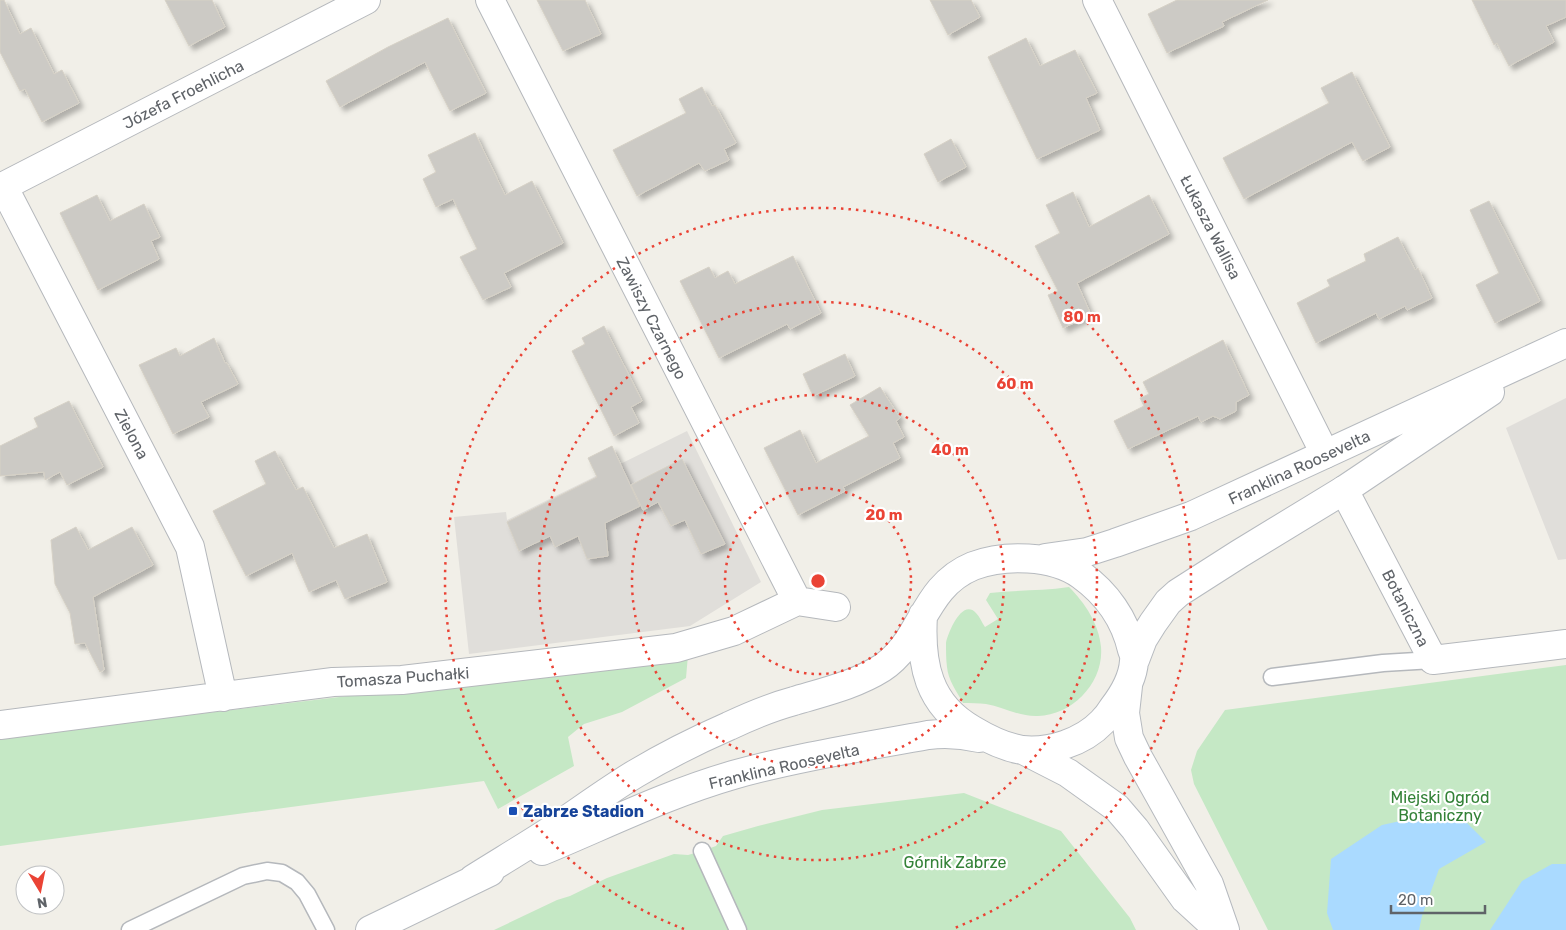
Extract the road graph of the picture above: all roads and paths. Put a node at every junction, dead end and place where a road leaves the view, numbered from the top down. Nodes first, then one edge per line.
1 (366, 0) edge
2 (490, 0) edge
3 (1097, 0) edge
4 (1, 187) edge
5 (1562, 345) edge
6 (1325, 454) junction
7 (1344, 490) junction
8 (1030, 559) junction
9 (797, 601) junction
10 (836, 607) dead end
11 (923, 615) junction
12 (1566, 644) edge
13 (1135, 660) junction
14 (1433, 660) junction
15 (1272, 677) dead end
16 (1128, 686) junction
17 (223, 696) junction
18 (0, 725) edge
19 (990, 740) junction
20 (1023, 750) junction
21 (702, 851) dead end
22 (474, 879) junction
23 (130, 930) edge
24 (326, 930) edge
25 (372, 930) edge
26 (738, 930) edge
27 (1219, 930) edge
28 (1225, 930) edge

1 - 4 street, Józefa Froehlicha
2 - 9 street, Zawiszy Czarnego
3 - 6 street, Łukasza Wallisa
4 - 17 street, Zielona
5 - 6 street, Franklina Roosevelta
5 - 7 street, Franklina Roosevelta
6 - 8 street, Franklina Roosevelta
7 - 13 street, Franklina Roosevelta
7 - 14 street, Botaniczna
8 - 11 street, Franklina Roosevelta
8 - 13 street
9 - 10 street
9 - 17 street, Tomasza Puchałki
11 - 19 street
11 - 22 street, Franklina Roosevelta
12 - 14 street, Botaniczna
13 - 16 street, Franklina Roosevelta
14 - 15 lane
16 - 20 street
16 - 28 street
17 - 18 street, Tomasza Puchałki
19 - 20 street
19 - 22 street, Franklina Roosevelta
20 - 27 street
21 - 26 lane
22 - 25 street, Franklina Roosevelta
23 - 24 lane

